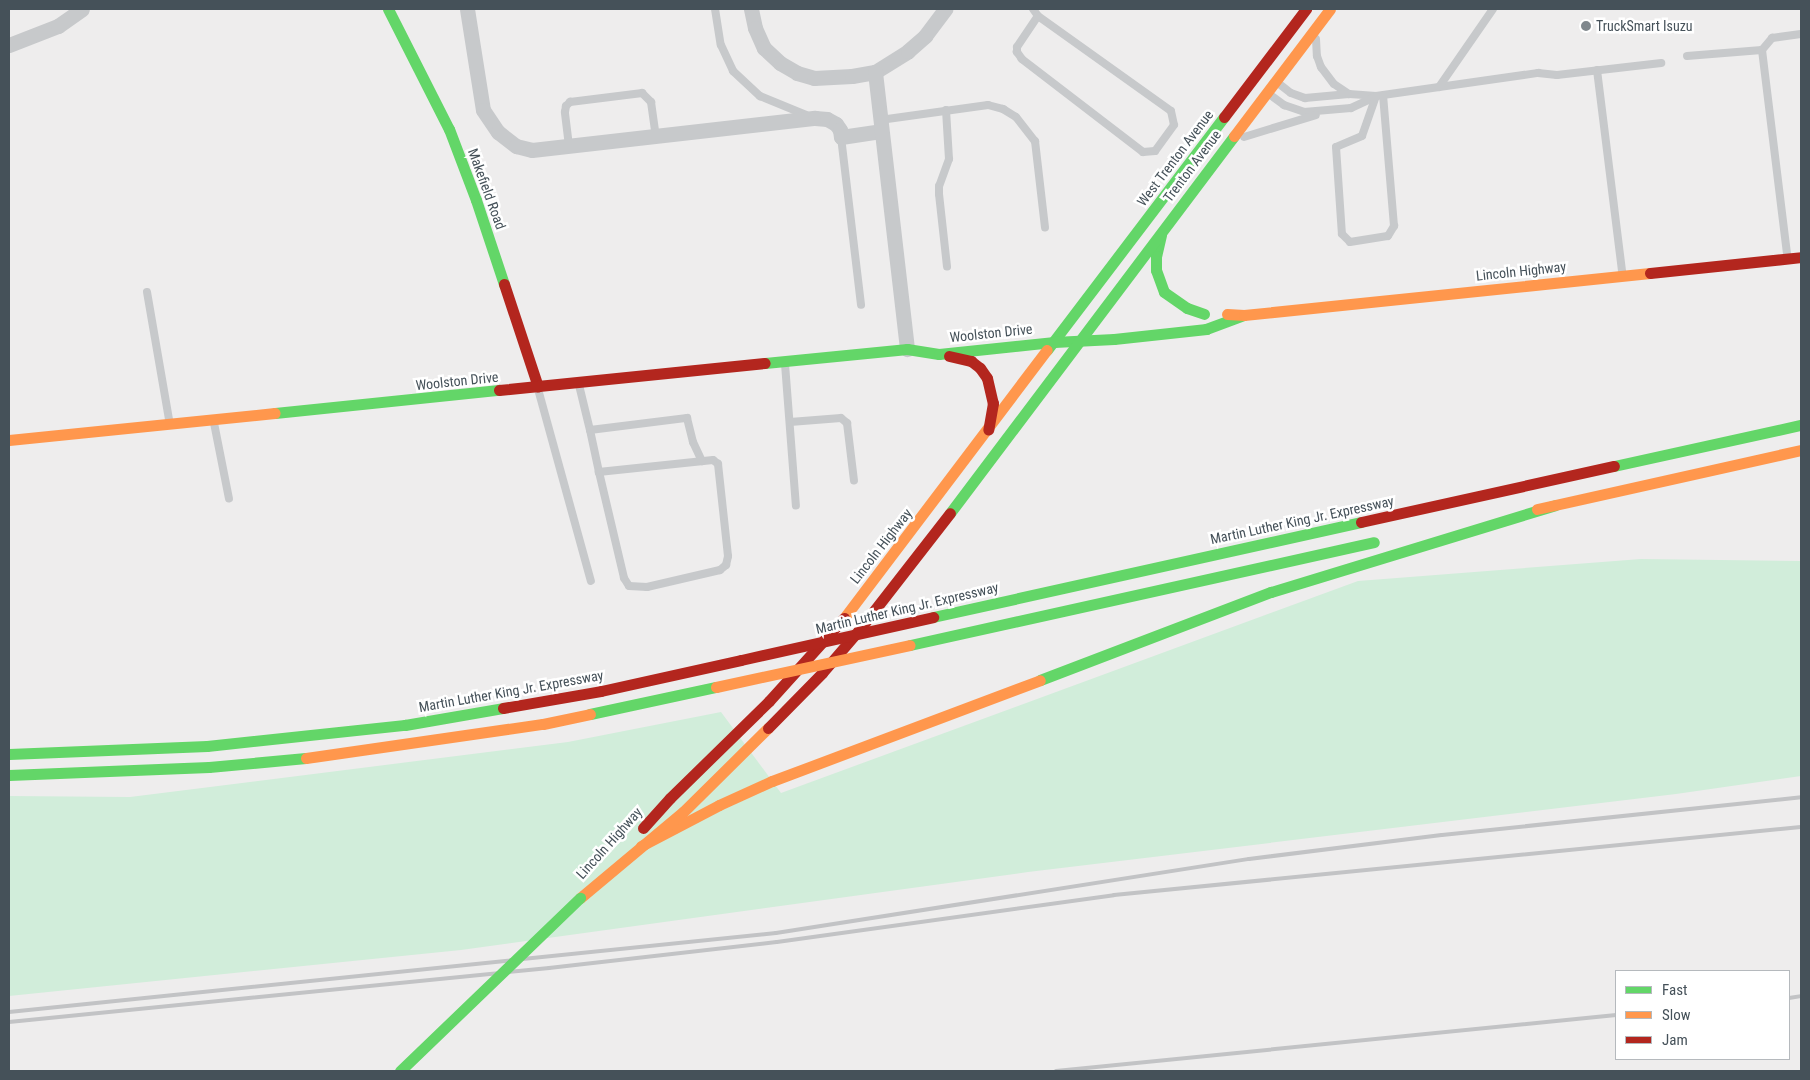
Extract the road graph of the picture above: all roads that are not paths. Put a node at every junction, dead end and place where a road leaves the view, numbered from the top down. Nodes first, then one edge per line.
1 (82, 9) edge
2 (388, 9) edge
3 (467, 9) edge
4 (715, 9) edge
5 (751, 9) edge
6 (945, 9) edge
7 (1033, 9) edge
8 (1306, 9) edge
9 (1330, 9) edge
10 (1493, 9) edge
11 (1038, 16) junction
12 (1318, 26) junction
13 (1801, 34) edge
14 (9, 45) edge
15 (1762, 50) junction
16 (1687, 56) dead end
17 (1661, 63) dead end
18 (1597, 70) junction
19 (875, 72) junction
20 (1264, 82) junction
21 (1439, 87) junction
22 (1349, 94) junction
23 (1379, 96) junction
24 (946, 110) junction
25 (1332, 110) junction
26 (815, 118) junction
27 (881, 126) junction
28 (656, 136) junction
29 (841, 137) junction
30 (569, 146) junction
31 (1220, 154) junction
32 (1046, 227) dead end
33 (1164, 229) junction
34 (1801, 257) edge
35 (1787, 259) junction
36 (947, 267) dead end
37 (1622, 276) junction
38 (146, 292) dead end
39 (861, 305) dead end
40 (1204, 314) junction
41 (1244, 315) junction
42 (1177, 316) dead end
43 (1110, 323) dead end
44 (1067, 325) junction
45 (1091, 325) junction
46 (1050, 326) dead end
47 (930, 341) dead end
48 (1054, 342) junction
49 (1078, 342) junction
50 (908, 349) junction
51 (939, 354) junction
52 (785, 362) junction
53 (579, 384) junction
54 (538, 388) junction
55 (214, 421) junction
56 (790, 422) junction
57 (170, 424) junction
58 (1801, 425) edge
59 (590, 430) junction
60 (988, 431) junction
61 (9, 440) edge
62 (1801, 450) edge
63 (702, 461) junction
64 (600, 472) junction
65 (854, 481) dead end
66 (229, 499) dead end
67 (1555, 505) junction
68 (796, 506) dead end
69 (1431, 530) dead end
70 (1383, 540) dead end
71 (591, 581) dead end
72 (9, 754) edge
73 (9, 775) edge
74 (641, 846) junction
75 (580, 898) junction
76 (400, 1071) edge

1 - 14 street
2 - 54 main road, Makefield Road
3 - 30 street
4 - 26 lane
5 - 19 street
6 - 19 street
7 - 11 lane
8 - 20 main road, West Trenton Avenue
9 - 12 main road, Trenton Avenue
10 - 21 lane
11 - 11 lane
12 - 20 main road, Trenton Avenue
12 - 22 lane
13 - 15 lane
15 - 16 lane
15 - 35 lane
17 - 18 lane
18 - 21 lane
18 - 37 lane
19 - 27 street
20 - 22 lane
20 - 25 lane
20 - 31 main road, Trenton Avenue
20 - 44 main road, West Trenton Avenue
21 - 23 lane
22 - 23 lane
23 - 23 lane
23 - 25 lane
24 - 27 lane
24 - 32 lane
24 - 36 lane
25 - 31 lane
26 - 28 street
26 - 29 street
27 - 29 street
27 - 50 street
28 - 30 street
28 - 30 lane
29 - 39 lane
31 - 33 main road, Trenton Avenue
33 - 40 main road
33 - 45 main road, Trenton Avenue
34 - 35 main road, Lincoln Highway
35 - 37 main road, Lincoln Highway
37 - 41 main road, Lincoln Highway
38 - 57 lane
40 - 41 main road, Lincoln Highway
40 - 42 main road, Lincoln Highway
41 - 49 main road, Lincoln Highway
43 - 45 main road
44 - 45 main road
44 - 46 main road, Woolston Drive
44 - 48 main road, Lincoln Highway
45 - 49 main road, Trenton Avenue
47 - 50 main road, Woolston Drive
48 - 49 main road, Woolston Drive
48 - 51 main road, Woolston Drive
48 - 60 main road, Lincoln Highway
49 - 74 main road, Lincoln Highway
50 - 51 main road, Woolston Drive
50 - 52 main road, Woolston Drive
51 - 60 main road
52 - 53 main road, Woolston Drive
52 - 56 lane
53 - 54 main road, Woolston Drive
53 - 59 lane
54 - 55 main road, Woolston Drive
54 - 71 lane
55 - 57 main road, Woolston Drive
55 - 66 lane
56 - 65 lane
56 - 68 lane
57 - 61 main road, Woolston Drive
58 - 72 main road, Martin Luther King Jr. Expressway, bridge
59 - 63 lane
59 - 64 lane
60 - 75 main road, Lincoln Highway
62 - 67 main road
63 - 64 lane
63 - 64 lane
67 - 69 main road
67 - 74 main road
70 - 73 main road, bridge
74 - 75 main road, Lincoln Highway
75 - 76 main road, Lincoln Highway, bridge

